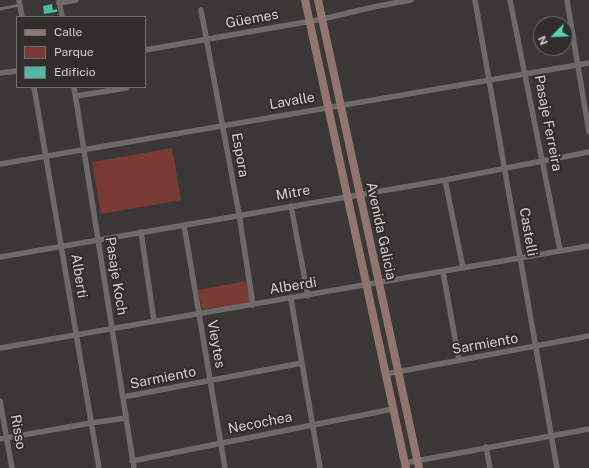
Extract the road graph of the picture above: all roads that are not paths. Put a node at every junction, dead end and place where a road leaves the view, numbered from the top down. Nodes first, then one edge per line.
1 (76, 0) edge
2 (306, 0) edge
3 (318, 0) edge
4 (371, 0) edge
5 (411, 0) edge
6 (475, 0) edge
7 (510, 0) edge
8 (567, 0) edge
9 (59, 1) edge
10 (20, 3) edge
11 (372, 7) junction
12 (0, 9) edge
13 (201, 10) dead end
14 (22, 16) edge
15 (62, 16) edge
16 (323, 19) junction
17 (310, 21) junction
18 (207, 39) junction
19 (146, 50) edge
20 (589, 62) edge
21 (578, 64) junction
22 (16, 71) edge
23 (0, 73) edge
24 (526, 74) junction
25 (488, 80) junction
26 (34, 88) edge
27 (74, 88) edge
28 (126, 88) dead end
29 (76, 96) junction
30 (342, 105) junction
31 (328, 107) junction
32 (222, 126) junction
33 (589, 132) edge
34 (84, 149) junction
35 (589, 152) edge
36 (47, 156) junction
37 (543, 160) junction
38 (0, 164) edge
39 (504, 169) junction
40 (445, 180) junction
41 (360, 193) junction
42 (347, 196) junction
43 (291, 206) junction
44 (239, 214) junction
45 (184, 225) junction
46 (141, 232) junction
47 (98, 238) junction
48 (62, 245) junction
49 (589, 246) edge
50 (560, 250) junction
51 (0, 257) edge
52 (521, 258) junction
53 (463, 268) junction
54 (443, 272) junction
55 (379, 284) junction
56 (367, 286) junction
57 (308, 296) junction
58 (291, 299) junction
59 (253, 305) junction
60 (199, 314) junction
61 (154, 321) junction
62 (112, 329) junction
63 (76, 335) junction
64 (589, 336) edge
65 (536, 346) junction
66 (0, 348) edge
67 (459, 360) junction
68 (302, 363) junction
69 (398, 372) junction
70 (386, 374) junction
71 (210, 381) junction
72 (123, 397) junction
73 (0, 401) edge
74 (393, 409) junction
75 (126, 418) junction
76 (91, 423) junction
77 (312, 425) junction
78 (589, 429) edge
79 (552, 435) junction
80 (6, 438) junction
81 (0, 439) edge
82 (220, 444) junction
83 (486, 447) junction
84 (132, 461) junction
85 (419, 464) edge
86 (406, 466) edge
87 (12, 468) edge
88 (99, 468) edge
89 (134, 468) edge
90 (225, 468) edge
91 (320, 468) edge
92 (490, 468) edge
93 (557, 468) edge

1 - 9 street
2 - 17 main road, Avenida Galicia
3 - 16 main road, Avenida Galicia
4 - 11 street
5 - 11 street, Güemes
6 - 25 street, Castelli
7 - 24 street, Pasaje Ferreira
8 - 21 street
9 - 15 street
10 - 12 lane
10 - 14 street
11 - 16 street, Güemes
13 - 18 street, Espora
16 - 17 street, Güemes
16 - 30 main road, Avenida Galicia
17 - 18 street, Güemes
17 - 31 main road, Avenida Galicia
18 - 19 street, Güemes
18 - 32 street, Espora
20 - 21 street, Lavalle
21 - 24 street, Lavalle
21 - 33 street
22 - 23 street
24 - 25 street, Lavalle
24 - 37 street, Pasaje Ferreira
25 - 30 street, Lavalle
25 - 39 street, Castelli
26 - 36 street, Alberti
27 - 29 street, Pasaje Koch
28 - 29 street
29 - 34 street, Pasaje Koch
30 - 31 street, Lavalle
30 - 41 main road, Avenida Galicia
31 - 32 street, Lavalle
31 - 42 main road, Avenida Galicia
32 - 34 street, Lavalle
32 - 44 street, Espora
34 - 36 street, Lavalle
34 - 47 street, Pasaje Koch
35 - 37 street, Mitre
36 - 38 street, Lavalle
36 - 48 street, Alberti
37 - 39 street, Mitre
37 - 50 street, Pasaje Ferreira
39 - 40 street, Mitre
39 - 52 street, Castelli
40 - 41 street, Mitre
40 - 53 street
41 - 42 street, Mitre
41 - 55 main road, Avenida Galicia
42 - 43 street, Mitre
42 - 56 main road, Avenida Galicia
43 - 44 street, Mitre
43 - 57 street
44 - 45 street, Mitre
44 - 59 street, Espora
45 - 46 street, Mitre
45 - 60 street, Vieytes
46 - 47 street, Mitre
46 - 61 street
47 - 48 street, Mitre
47 - 62 street, Pasaje Koch
48 - 51 street, Mitre
48 - 63 street, Alberti
49 - 50 street, Alberdi
50 - 52 street, Alberdi
52 - 53 street, Alberdi
52 - 65 street, Castelli
53 - 54 street, Alberdi
54 - 55 street, Alberdi
54 - 67 street
55 - 56 street, Alberdi
55 - 69 main road, Avenida Galicia
56 - 57 street, Alberdi
56 - 70 main road, Avenida Galicia
57 - 58 street, Alberdi
58 - 59 street, Alberdi
58 - 68 street
59 - 60 street, Alberdi
60 - 61 street, Alberdi
60 - 71 street, Vieytes
61 - 62 street, Alberdi
62 - 63 street, Alberdi
62 - 72 street, Pasaje Koch
63 - 66 street, Alberdi
63 - 76 street, Alberti
64 - 65 street, Sarmiento
65 - 67 street, Sarmiento
65 - 79 street, Castelli
67 - 69 street, Sarmiento
68 - 71 street, Sarmiento
68 - 77 street
69 - 70 street, Sarmiento
69 - 85 main road, Avenida Galicia
70 - 74 main road, Avenida Galicia
71 - 72 street, Sarmiento
71 - 82 street, Vieytes
72 - 75 street, Pasaje Koch
73 - 80 street, Risso
74 - 77 street, Necochea
74 - 86 main road, Avenida Galicia
75 - 76 street
75 - 84 street, Pasaje Koch
76 - 80 street
76 - 88 street, Alberti
77 - 82 street, Necochea
77 - 91 street
78 - 79 street
79 - 83 street
79 - 93 street, Castelli
80 - 81 street
80 - 87 street, Risso
82 - 84 street, Necochea
82 - 90 street, Vieytes
83 - 85 street
83 - 92 street
84 - 89 street, Pasaje Koch
85 - 86 street

